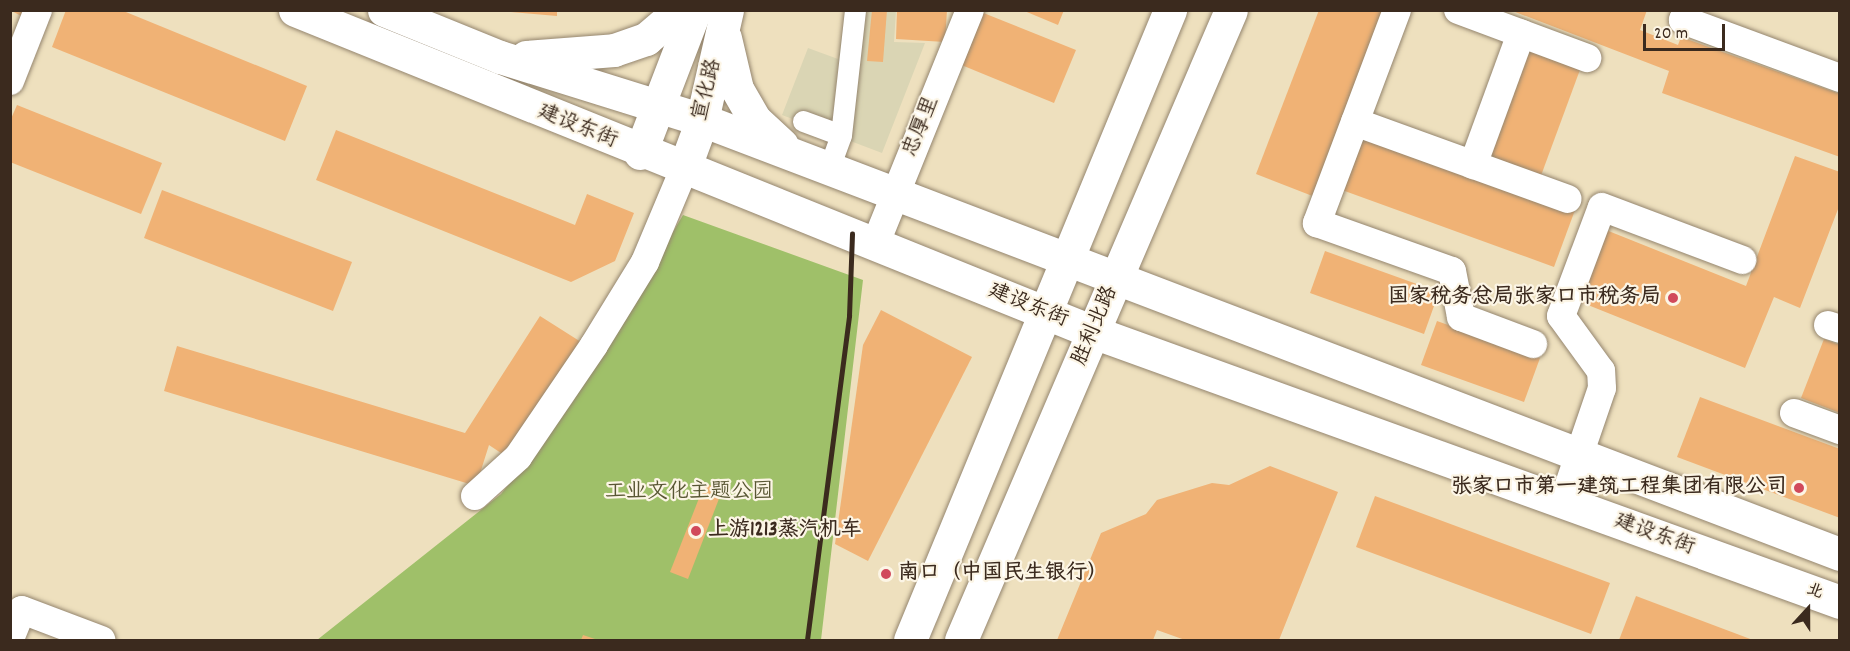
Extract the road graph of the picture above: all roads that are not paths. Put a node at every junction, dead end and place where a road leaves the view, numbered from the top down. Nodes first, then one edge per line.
1 (38, 10) edge
2 (295, 10) edge
3 (384, 10) edge
4 (680, 10) edge
5 (695, 10) edge
6 (855, 10) edge
7 (970, 10) edge
8 (1170, 10) edge
9 (1231, 10) edge
10 (1397, 10) edge
11 (1458, 10) edge
12 (1687, 10) edge
13 (725, 20) edge
14 (1521, 34) junction
15 (500, 57) junction
16 (1587, 58) dead end
17 (13, 67) edge
18 (1839, 78) edge
19 (659, 108) junction
20 (702, 120) junction
21 (803, 121) dead end
22 (1355, 122) junction
23 (841, 135) junction
24 (640, 153) junction
25 (795, 155) junction
26 (1473, 165) junction
27 (829, 168) junction
28 (684, 169) junction
29 (895, 195) junction
30 (1568, 199) dead end
31 (875, 245) junction
32 (1742, 260) dead end
33 (1066, 264) junction
34 (1115, 282) junction
35 (1045, 313) junction
36 (1093, 332) junction
37 (1533, 344) dead end
38 (1794, 413) dead end
39 (1839, 430) edge
40 (1579, 456) junction
41 (476, 496) dead end
42 (1563, 502) junction
43 (1839, 554) edge
44 (1839, 602) edge
45 (10, 639) edge
46 (100, 640) edge
47 (910, 640) edge
48 (961, 640) edge

1 - 17 street
2 - 24 main road, 建设东街
3 - 15 main road, 建设东街
4 - 15 main road
5 - 19 main road, 宣化路
6 - 23 street
7 - 29 street, 忠厚里
8 - 33 main road
9 - 34 main road, 胜利北路
10 - 22 street
11 - 14 street
12 - 18 street
13 - 20 main road, 宣化路
13 - 25 main road
14 - 16 street
14 - 26 street
15 - 19 main road, 建设东街
19 - 20 main road, 建设东街
19 - 24 main road, 宣化路
20 - 25 main road, 建设东街
20 - 28 main road, 宣化路
21 - 23 street
22 - 26 street
22 - 37 street
23 - 27 street
24 - 28 main road, 建设东街
25 - 27 main road, 建设东街
26 - 30 street
27 - 29 main road, 建设东街
28 - 31 main road, 建设东街
28 - 41 street
29 - 31 street, 忠厚里
29 - 33 main road, 建设东街
31 - 35 main road, 建设东街
32 - 40 street
33 - 34 main road, 建设东街
33 - 35 main road
34 - 36 main road, 胜利北路
34 - 40 main road, 建设东街
35 - 36 main road, 建设东街
35 - 47 main road
36 - 42 main road, 建设东街
36 - 48 main road, 胜利北路
38 - 39 street
40 - 42 street
40 - 43 main road, 建设东街
42 - 44 main road, 建设东街
45 - 46 street

